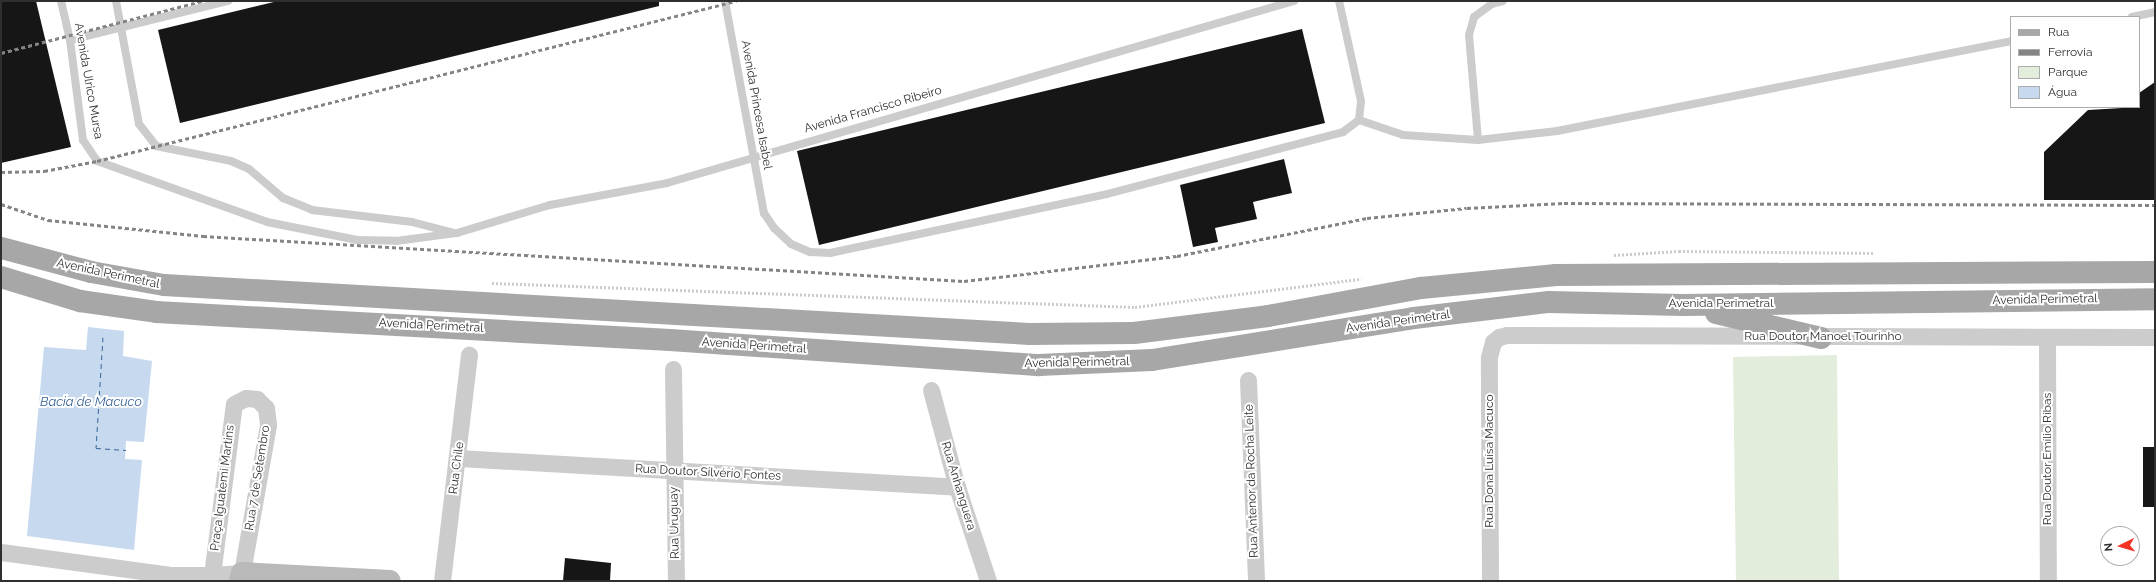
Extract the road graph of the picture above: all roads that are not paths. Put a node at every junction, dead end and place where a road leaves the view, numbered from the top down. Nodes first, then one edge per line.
1 (61, 1) edge
2 (116, 1) edge
3 (228, 1) edge
4 (725, 1) edge
5 (1294, 1) edge
6 (1339, 1) edge
7 (1504, 1) edge
8 (2155, 12) edge
9 (2137, 16) edge
10 (120, 27) junction
11 (70, 40) junction
12 (2010, 41) edge
13 (1359, 120) junction
14 (1478, 140) junction
15 (754, 157) junction
16 (98, 161) joint
17 (457, 233) junction
18 (1, 248) edge
19 (2155, 272) edge
20 (1, 277) edge
21 (2155, 299) edge
22 (1683, 305) junction
23 (2155, 337) edge
24 (1821, 338) junction
25 (2047, 338) junction
26 (1493, 342) joint
27 (469, 355) dead end
28 (673, 369) dead end
29 (1248, 380) dead end
30 (931, 390) dead end
31 (237, 401) joint
32 (459, 458) junction
33 (674, 471) junction
34 (957, 487) junction
35 (1, 552) edge
36 (212, 575) junction
37 (241, 577) edge
38 (390, 581) edge
39 (442, 581) edge
40 (676, 581) edge
41 (988, 581) edge
42 (1256, 581) edge
43 (1490, 581) edge
44 (2048, 581) edge

1 - 11 lane, Avenida Ulrico Mursa
2 - 10 lane
3 - 10 lane
4 - 15 lane, Avenida Princesa Isabel
5 - 15 lane, Avenida Francisco Ribeiro
6 - 13 lane
7 - 14 lane
8 - 9 lane
10 - 11 lane
10 - 17 lane
11 - 16 lane, Avenida Ulrico Mursa
12 - 14 lane
13 - 14 lane
13 - 15 lane, Avenida Princesa Isabel
15 - 17 lane, Avenida Francisco Ribeiro
16 - 17 lane, Avenida Francisco Ribeiro
18 - 19 main road, Avenida Perimetral
20 - 22 main road, Avenida Perimetral
21 - 22 main road, Avenida Perimetral
22 - 24 main road
23 - 25 street, Rua Doutor Manoel Tourinho
24 - 25 street, Rua Doutor Manoel Tourinho
24 - 26 street, Rua Doutor Manoel Tourinho
25 - 44 street, Rua Doutor Emílio Ribas
26 - 43 street, Rua Dona Luísa Macuco
27 - 32 street, Rua Chile
28 - 33 street, Rua Uruguay
29 - 42 street, Rua Antenor da Rocha Leite
30 - 34 street, Rua Anhanguera
31 - 36 street, Praça Iguatemi Martins
31 - 37 street, Rua 7 de Setembro
32 - 33 street, Rua Doutor Silvério Fontes
32 - 39 street, Rua Chile
33 - 34 street, Rua Doutor Silvério Fontes
33 - 40 street, Rua Uruguay
34 - 41 street, Rua Anhanguera
35 - 36 street
36 - 37 street
37 - 38 street

